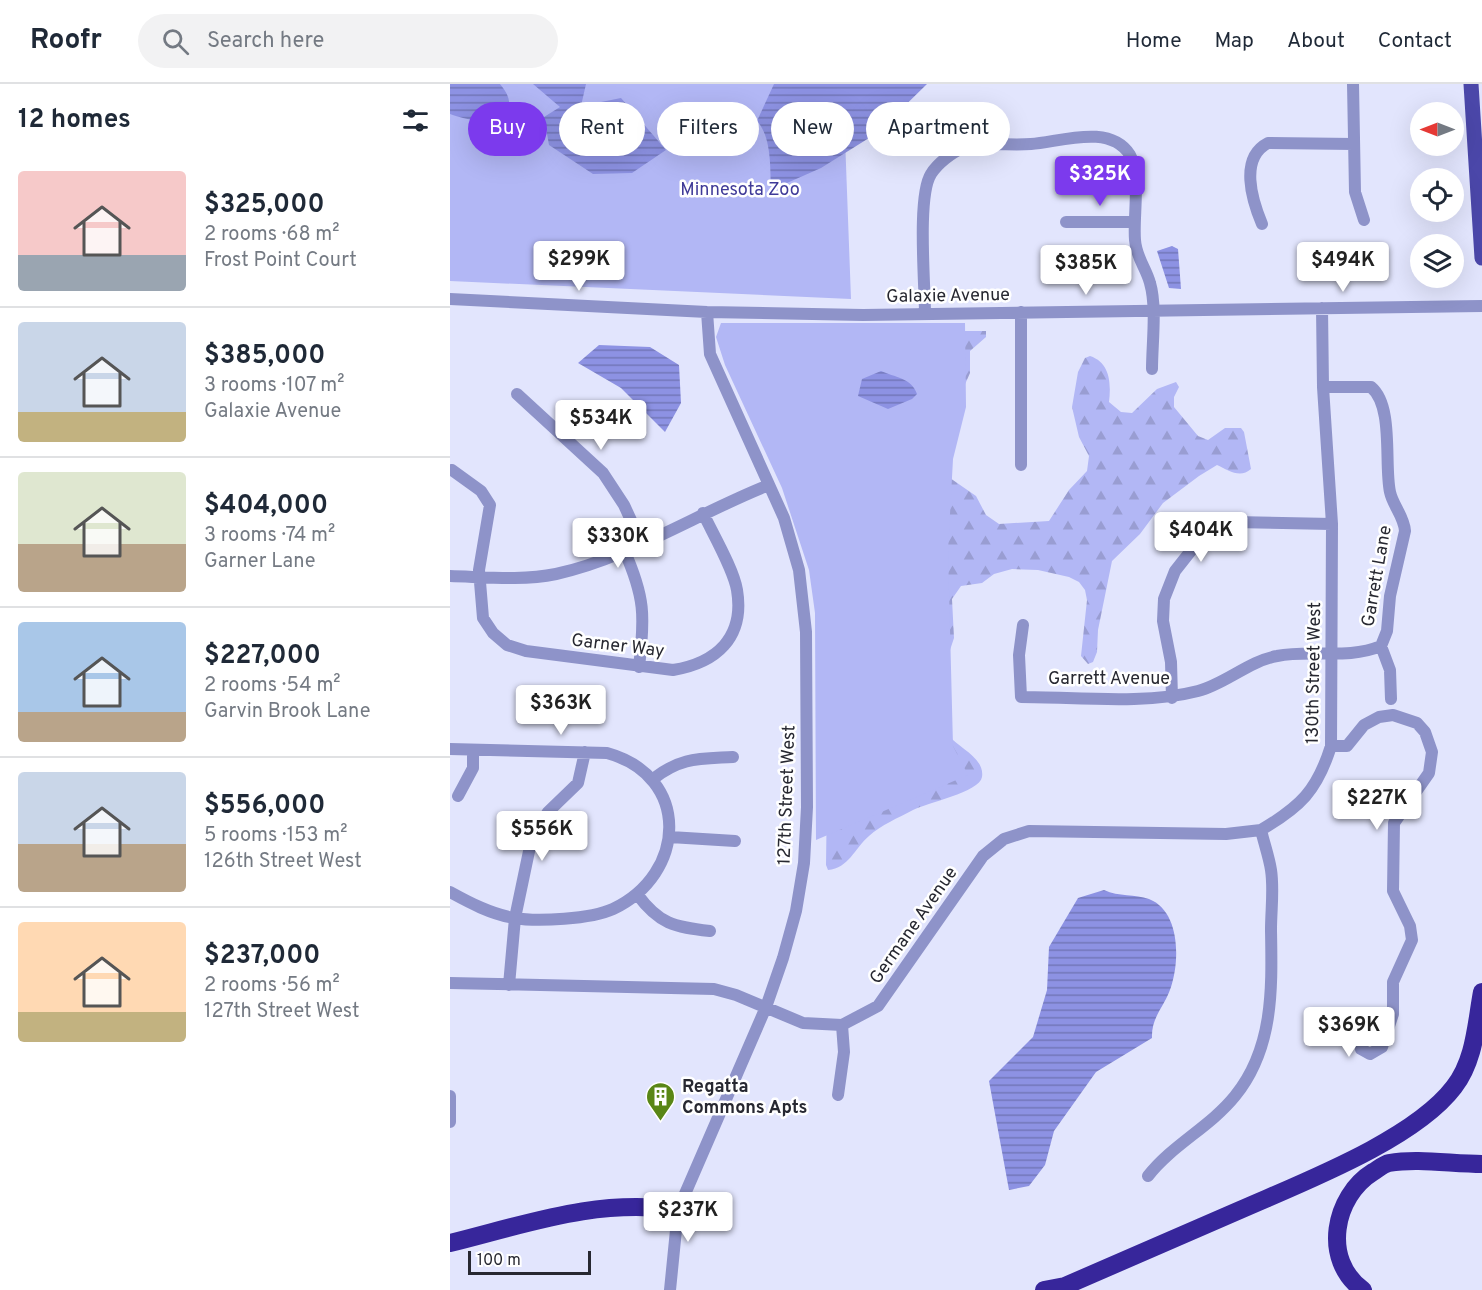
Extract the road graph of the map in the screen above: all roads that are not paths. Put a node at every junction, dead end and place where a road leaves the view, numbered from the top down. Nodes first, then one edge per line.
1 (1353, 84) edge
2 (1471, 84) edge
3 (1354, 144) junction
4 (1364, 220) dead end
5 (1066, 222) dead end
6 (1134, 222) junction
7 (1263, 224) dead end
8 (1482, 258) edge
9 (450, 299) edge
10 (1482, 306) edge
11 (1322, 308) junction
12 (1152, 311) junction
13 (707, 312) junction
14 (1021, 312) junction
15 (925, 314) junction
16 (1152, 369) dead end
17 (1323, 387) junction
18 (517, 394) dead end
19 (1021, 465) dead end
20 (452, 470) dead end
21 (769, 485) junction
22 (704, 513) junction
23 (1332, 524) junction
24 (641, 542) junction
25 (624, 550) junction
26 (450, 576) edge
27 (479, 577) junction
28 (1023, 625) dead end
29 (1380, 646) junction
30 (1333, 655) junction
31 (639, 667) junction
32 (1172, 698) junction
33 (1391, 699) dead end
34 (1331, 746) junction
35 (450, 749) edge
36 (473, 750) junction
37 (585, 752) junction
38 (733, 757) dead end
39 (653, 779) junction
40 (458, 796) dead end
41 (1261, 830) junction
42 (670, 837) junction
43 (735, 841) dead end
44 (450, 892) edge
45 (637, 894) junction
46 (514, 918) junction
47 (710, 931) dead end
48 (450, 983) edge
49 (508, 985) junction
50 (1482, 992) edge
51 (766, 1007) junction
52 (842, 1025) junction
53 (1388, 1029) dead end
54 (838, 1095) dead end
55 (450, 1096) edge
56 (450, 1122) edge
57 (1482, 1152) edge
58 (1346, 1161) junction
59 (1482, 1164) edge
60 (1148, 1176) dead end
61 (678, 1210) junction
62 (450, 1243) edge
63 (670, 1290) edge
64 (1044, 1290) edge
65 (1363, 1290) edge

1 - 3 street
2 - 8 main road
3 - 4 street
3 - 7 street
5 - 6 street
6 - 12 street
6 - 15 street
9 - 13 street, Galaxie Avenue
10 - 11 street, Galaxie Avenue
11 - 12 street, Galaxie Avenue
11 - 17 street, 130th Street West
12 - 14 street, Galaxie Avenue
12 - 16 street
13 - 15 street, Galaxie Avenue
13 - 21 street, 127th Street West
14 - 15 street, Galaxie Avenue
14 - 19 street
17 - 23 street, 130th Street West
17 - 29 street, Garrett Lane
18 - 24 street
20 - 27 street, Garner Way
21 - 22 street
21 - 51 street, 127th Street West
22 - 24 street
22 - 31 street, Garner Way
23 - 30 street, 130th Street West
23 - 32 street
24 - 25 street
25 - 27 street
25 - 31 street
26 - 27 street
27 - 31 street, Garner Way
28 - 32 street, Garrett Avenue
29 - 30 street, Garrett Avenue
29 - 33 street
30 - 32 street, Garrett Avenue
30 - 34 street, 130th Street West
34 - 41 street, 130th Street West
34 - 53 street
35 - 36 street
36 - 37 street
36 - 40 street
37 - 39 street
37 - 46 street
38 - 39 street
39 - 42 street
41 - 52 street, Germane Avenue
41 - 60 street
42 - 43 street
42 - 45 street
44 - 46 street
45 - 46 street
45 - 47 street
46 - 49 street
48 - 49 street
49 - 51 street
50 - 58 highway
51 - 52 street
51 - 61 street, 127th Street West
52 - 54 street
55 - 56 street
57 - 58 highway
58 - 64 highway
59 - 65 highway
61 - 62 highway
61 - 63 street, 127th Street West

